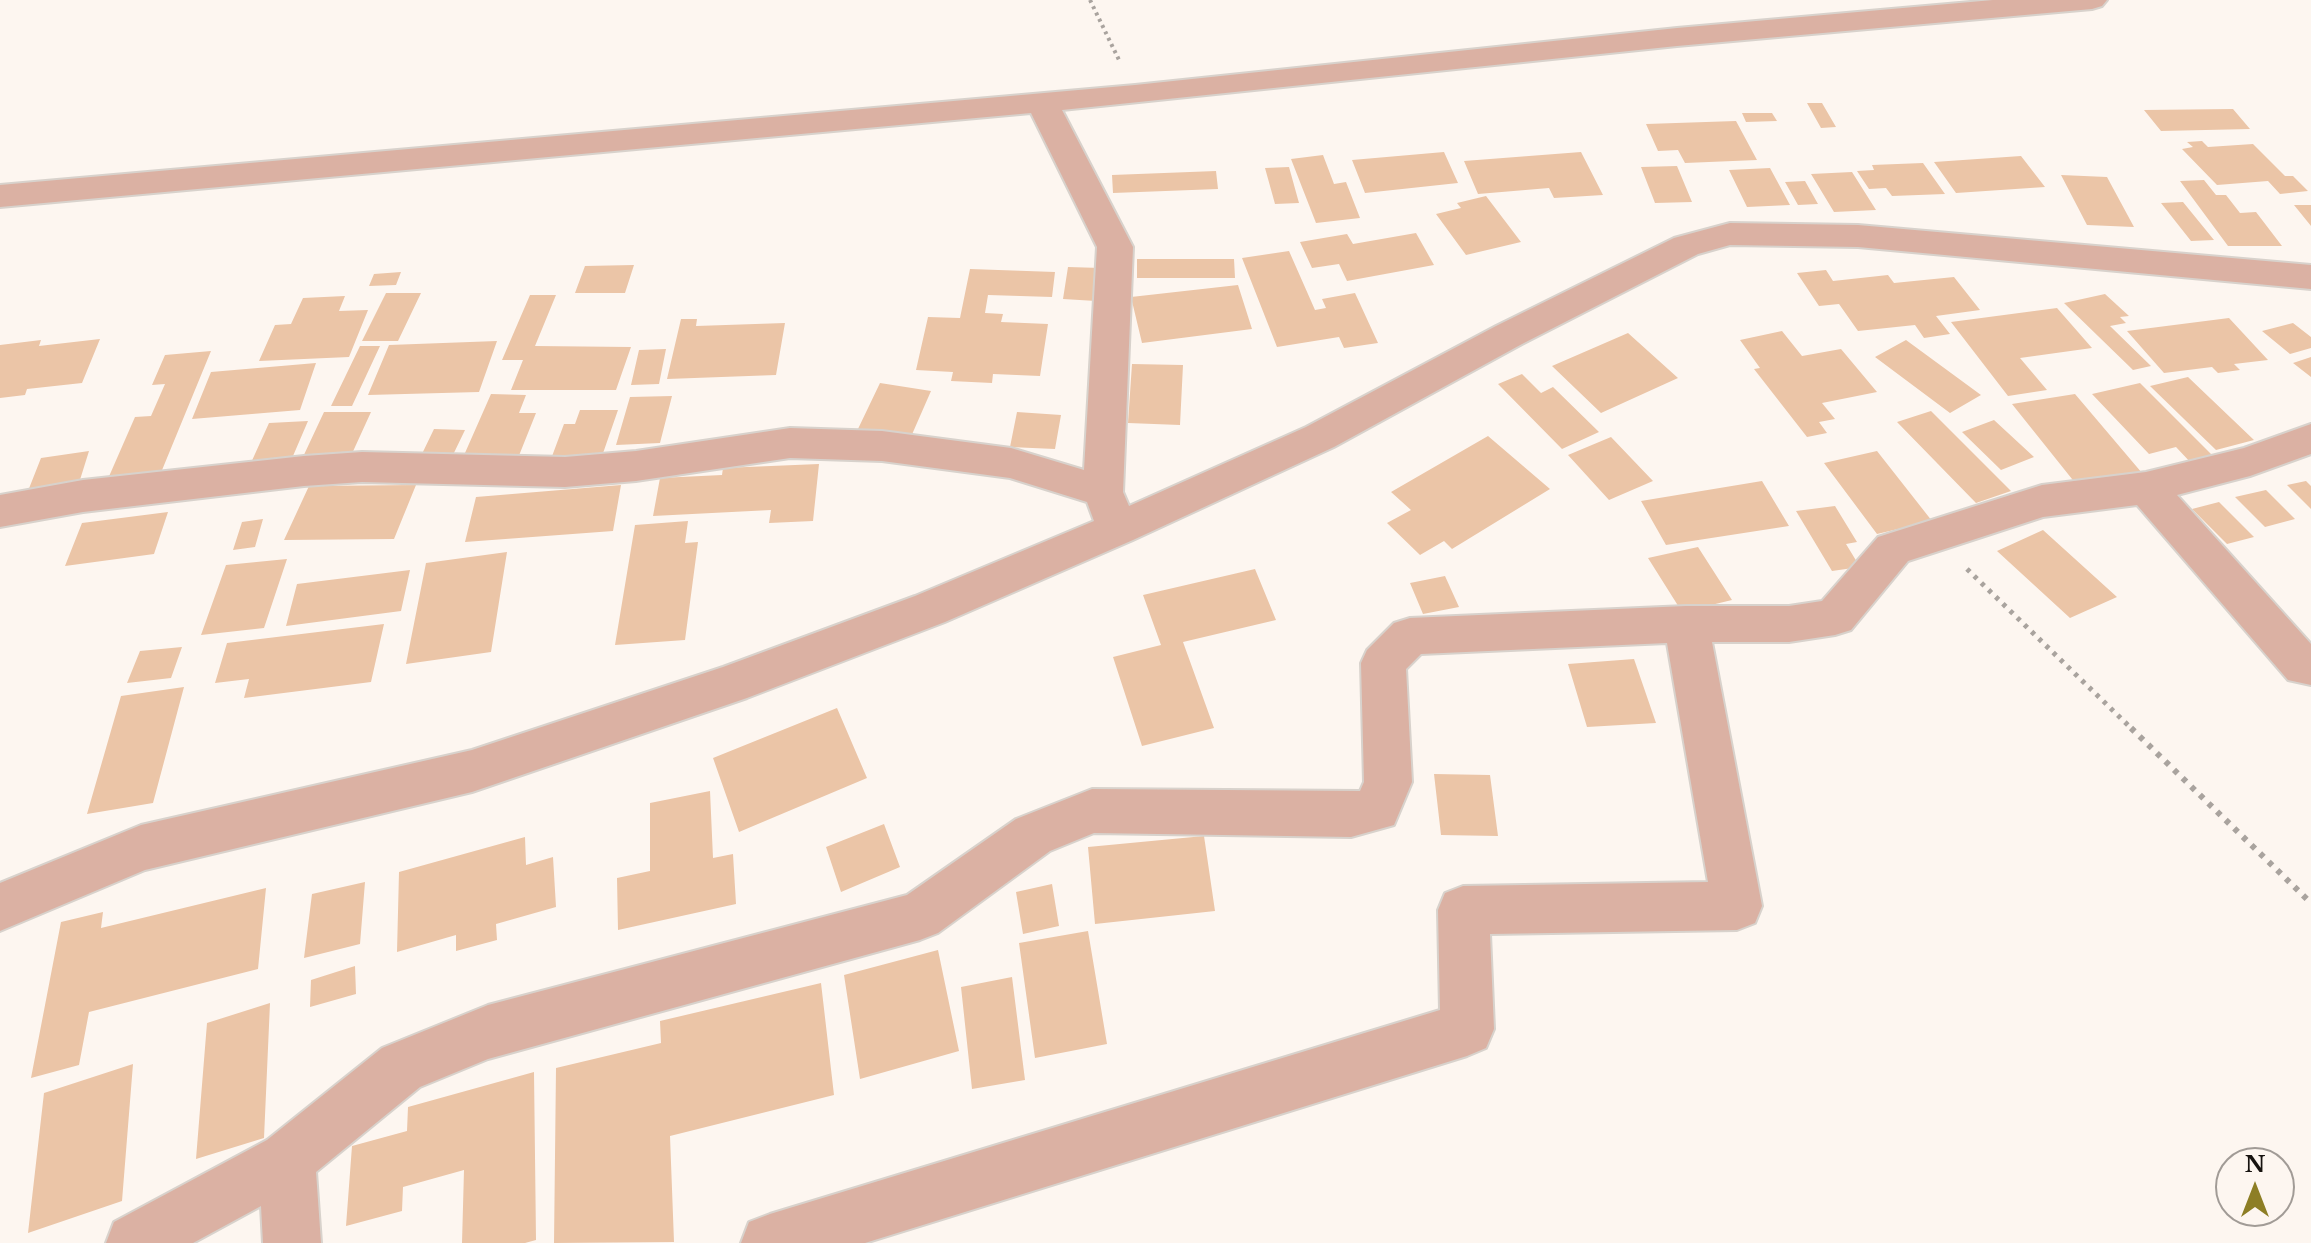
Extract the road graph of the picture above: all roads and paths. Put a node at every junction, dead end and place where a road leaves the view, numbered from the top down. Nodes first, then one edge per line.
1 (1090, 0) edge
2 (2092, 0) edge
3 (1135, 94) junction
4 (1041, 101) junction
5 (0, 196) edge
6 (2311, 277) edge
7 (2311, 439) edge
8 (2146, 488) junction
9 (0, 511) edge
10 (1110, 511) junction
11 (1931, 535) junction
12 (1686, 624) junction
13 (2311, 666) edge
14 (2311, 903) edge
15 (0, 907) edge
16 (287, 1160) junction
17 (135, 1243) edge
18 (292, 1243) edge
19 (770, 1243) edge

1 - 3 path
2 - 3 street
3 - 4 street
4 - 5 street
4 - 10 street
6 - 10 street
7 - 8 street
8 - 11 street
8 - 13 street
9 - 10 street
10 - 15 street
11 - 12 street
11 - 14 path
12 - 16 street
12 - 19 street
16 - 17 street
16 - 18 street

